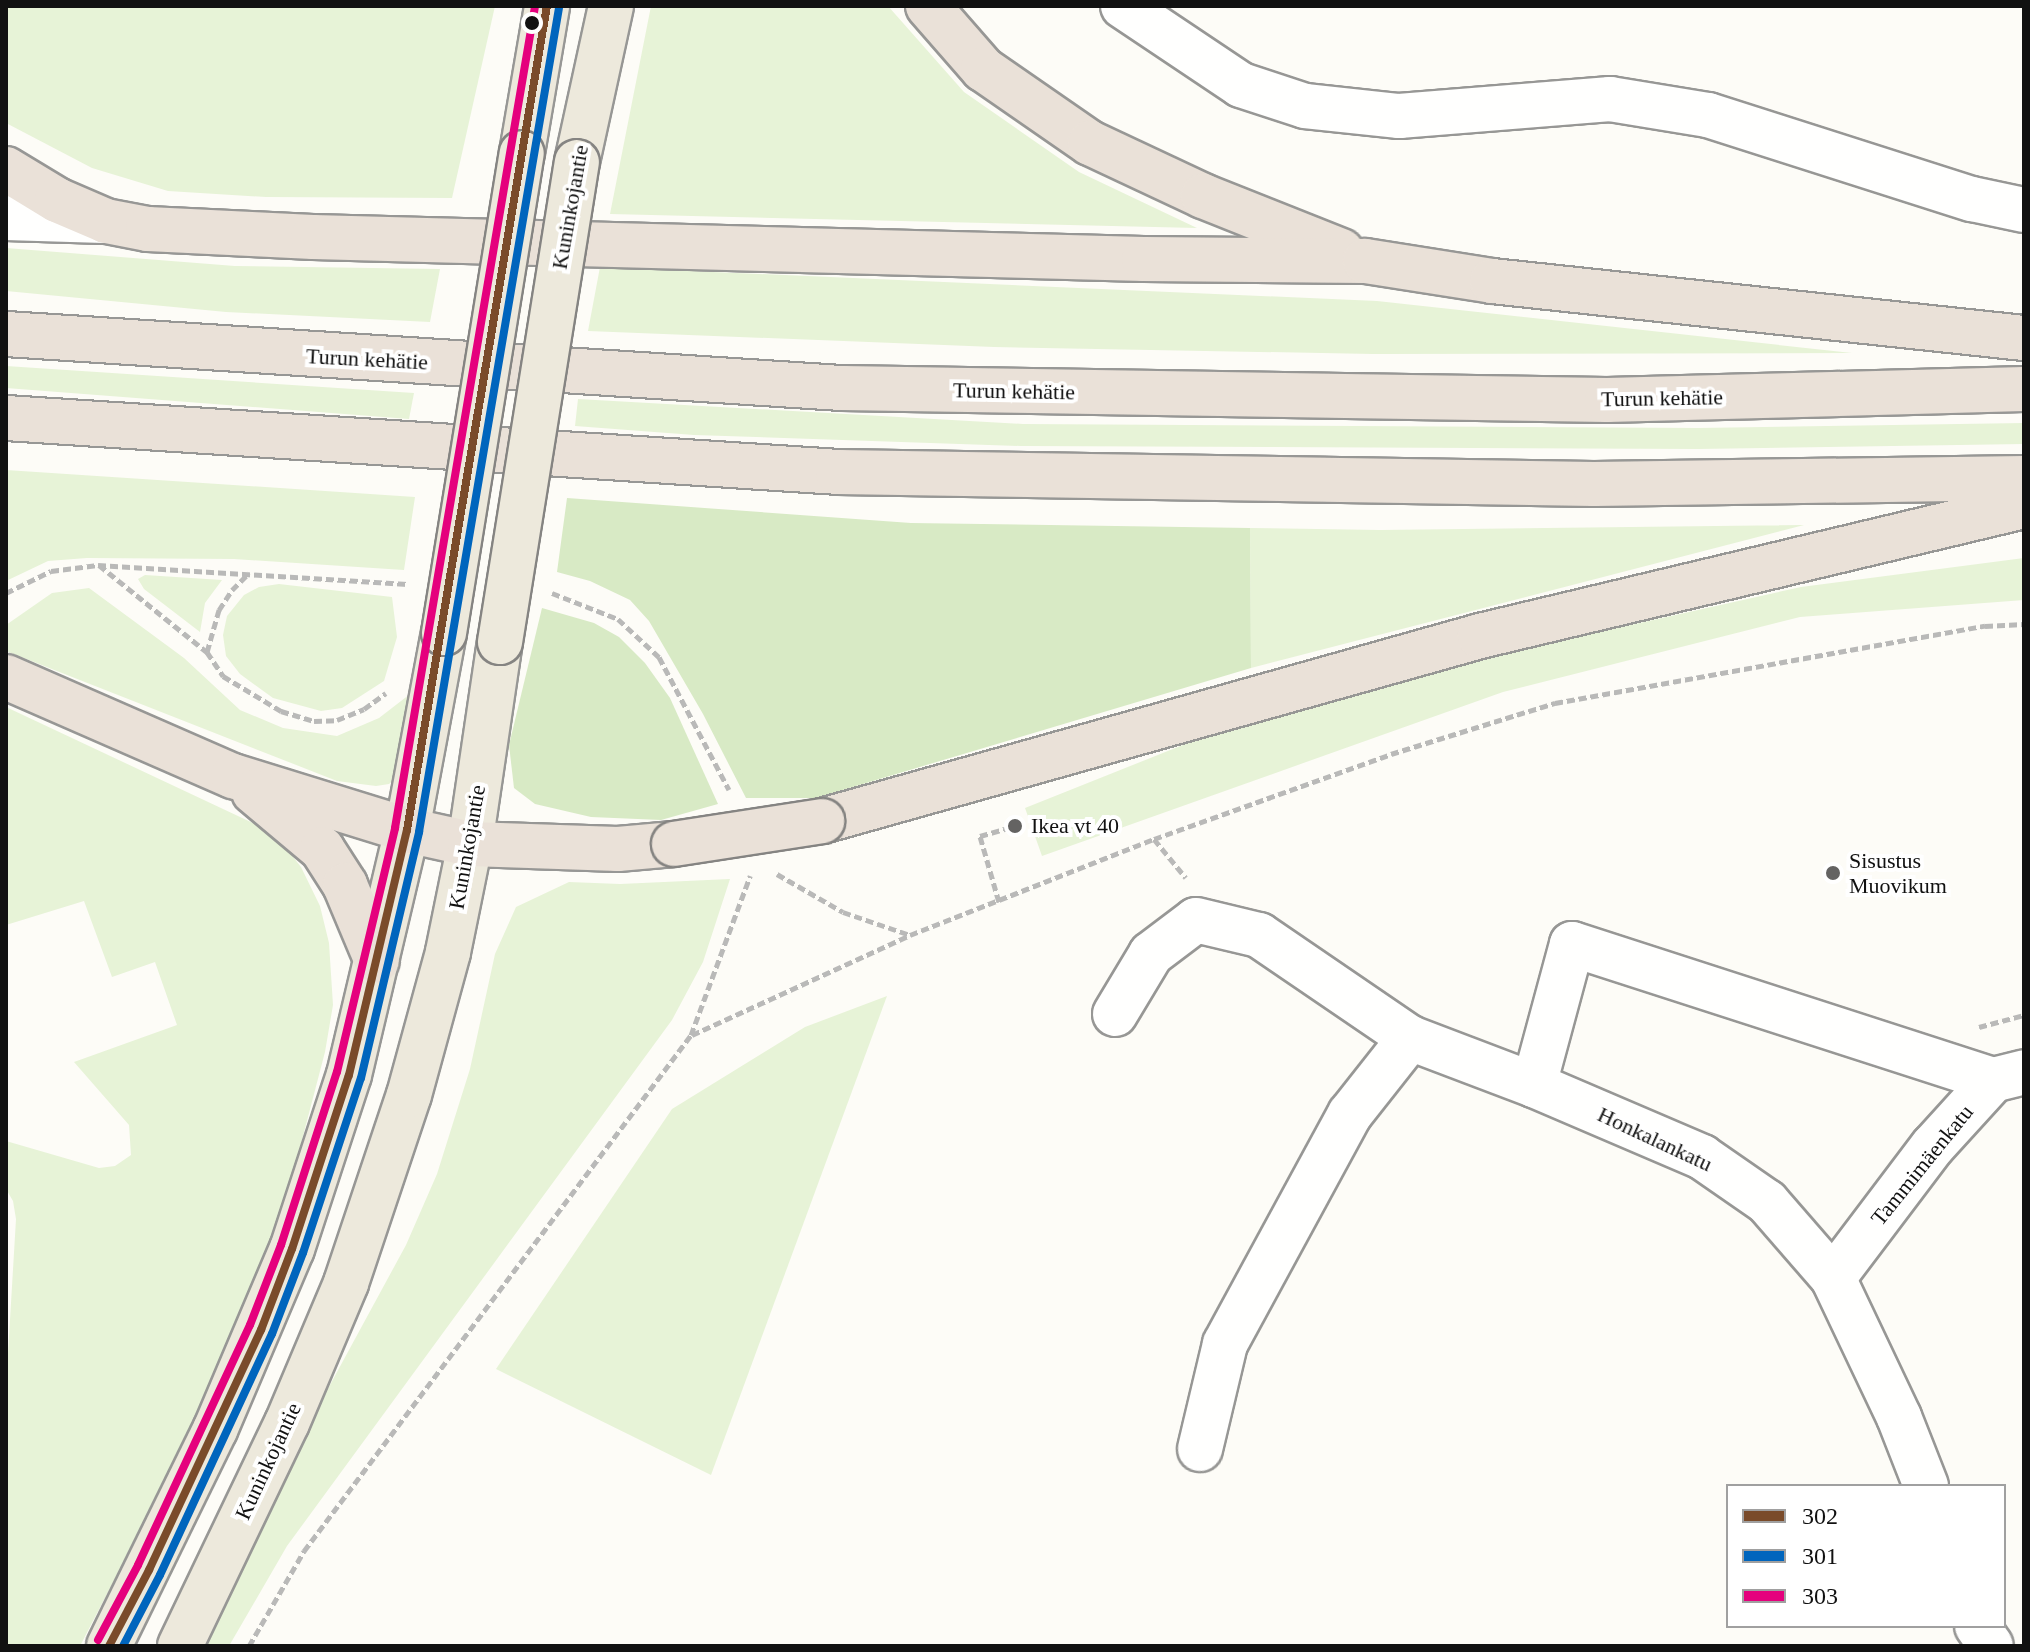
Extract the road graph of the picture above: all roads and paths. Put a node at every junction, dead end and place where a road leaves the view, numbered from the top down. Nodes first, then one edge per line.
1 (547, 6) edge
2 (611, 6) edge
3 (928, 6) edge
4 (1123, 6) edge
5 (6, 169) edge
6 (2024, 210) edge
7 (6, 218) edge
8 (106, 221) junction
9 (1365, 261) junction
10 (6, 334) edge
11 (2024, 338) edge
12 (2024, 389) edge
13 (6, 418) edge
14 (2024, 478) edge
15 (2024, 506) edge
16 (98, 565) junction
17 (6, 593) edge
18 (2024, 624) edge
19 (207, 652) junction
20 (14, 681) edge
21 (389, 690) dead end
22 (233, 776) junction
23 (1015, 826) dead end
24 (407, 830) junction
25 (470, 844) junction
26 (768, 866) dead end
27 (751, 871) dead end
28 (999, 902) junction
29 (910, 935) junction
30 (377, 961) junction
31 (1115, 1014) dead end
32 (691, 1035) junction
33 (1410, 1038) junction
34 (2008, 1076) edge
35 (1534, 1085) junction
36 (1833, 1278) junction
37 (1200, 1449) dead end
38 (1925, 1484) edge
39 (1978, 1628) edge
40 (109, 1646) edge
41 (180, 1646) edge
42 (249, 1646) edge
43 (1991, 1646) edge

1 - 24 main road, bridge
2 - 25 main road, Kuninkojantie, bridge
3 - 9 highway
4 - 6 street
5 - 8 highway
7 - 8 street
8 - 9 highway
9 - 11 highway
10 - 12 highway, Turun kehätie
13 - 14 highway
15 - 25 highway, bridge
16 - 17 path
16 - 19 path
16 - 19 path
18 - 28 path
19 - 21 path
20 - 22 highway
22 - 24 highway
22 - 30 highway
23 - 28 path
24 - 25 highway
24 - 30 main road
25 - 41 main road, Kuninkojantie
26 - 29 path
27 - 32 path
28 - 29 path
29 - 32 path
30 - 40 main road
31 - 33 street, Honkalankatu
32 - 42 path
33 - 35 street, Honkalankatu
33 - 37 street
34 - 35 street
34 - 36 street, Tammimäenkatu
35 - 36 street, Honkalankatu
36 - 38 street, Honkalankatu
39 - 43 street

